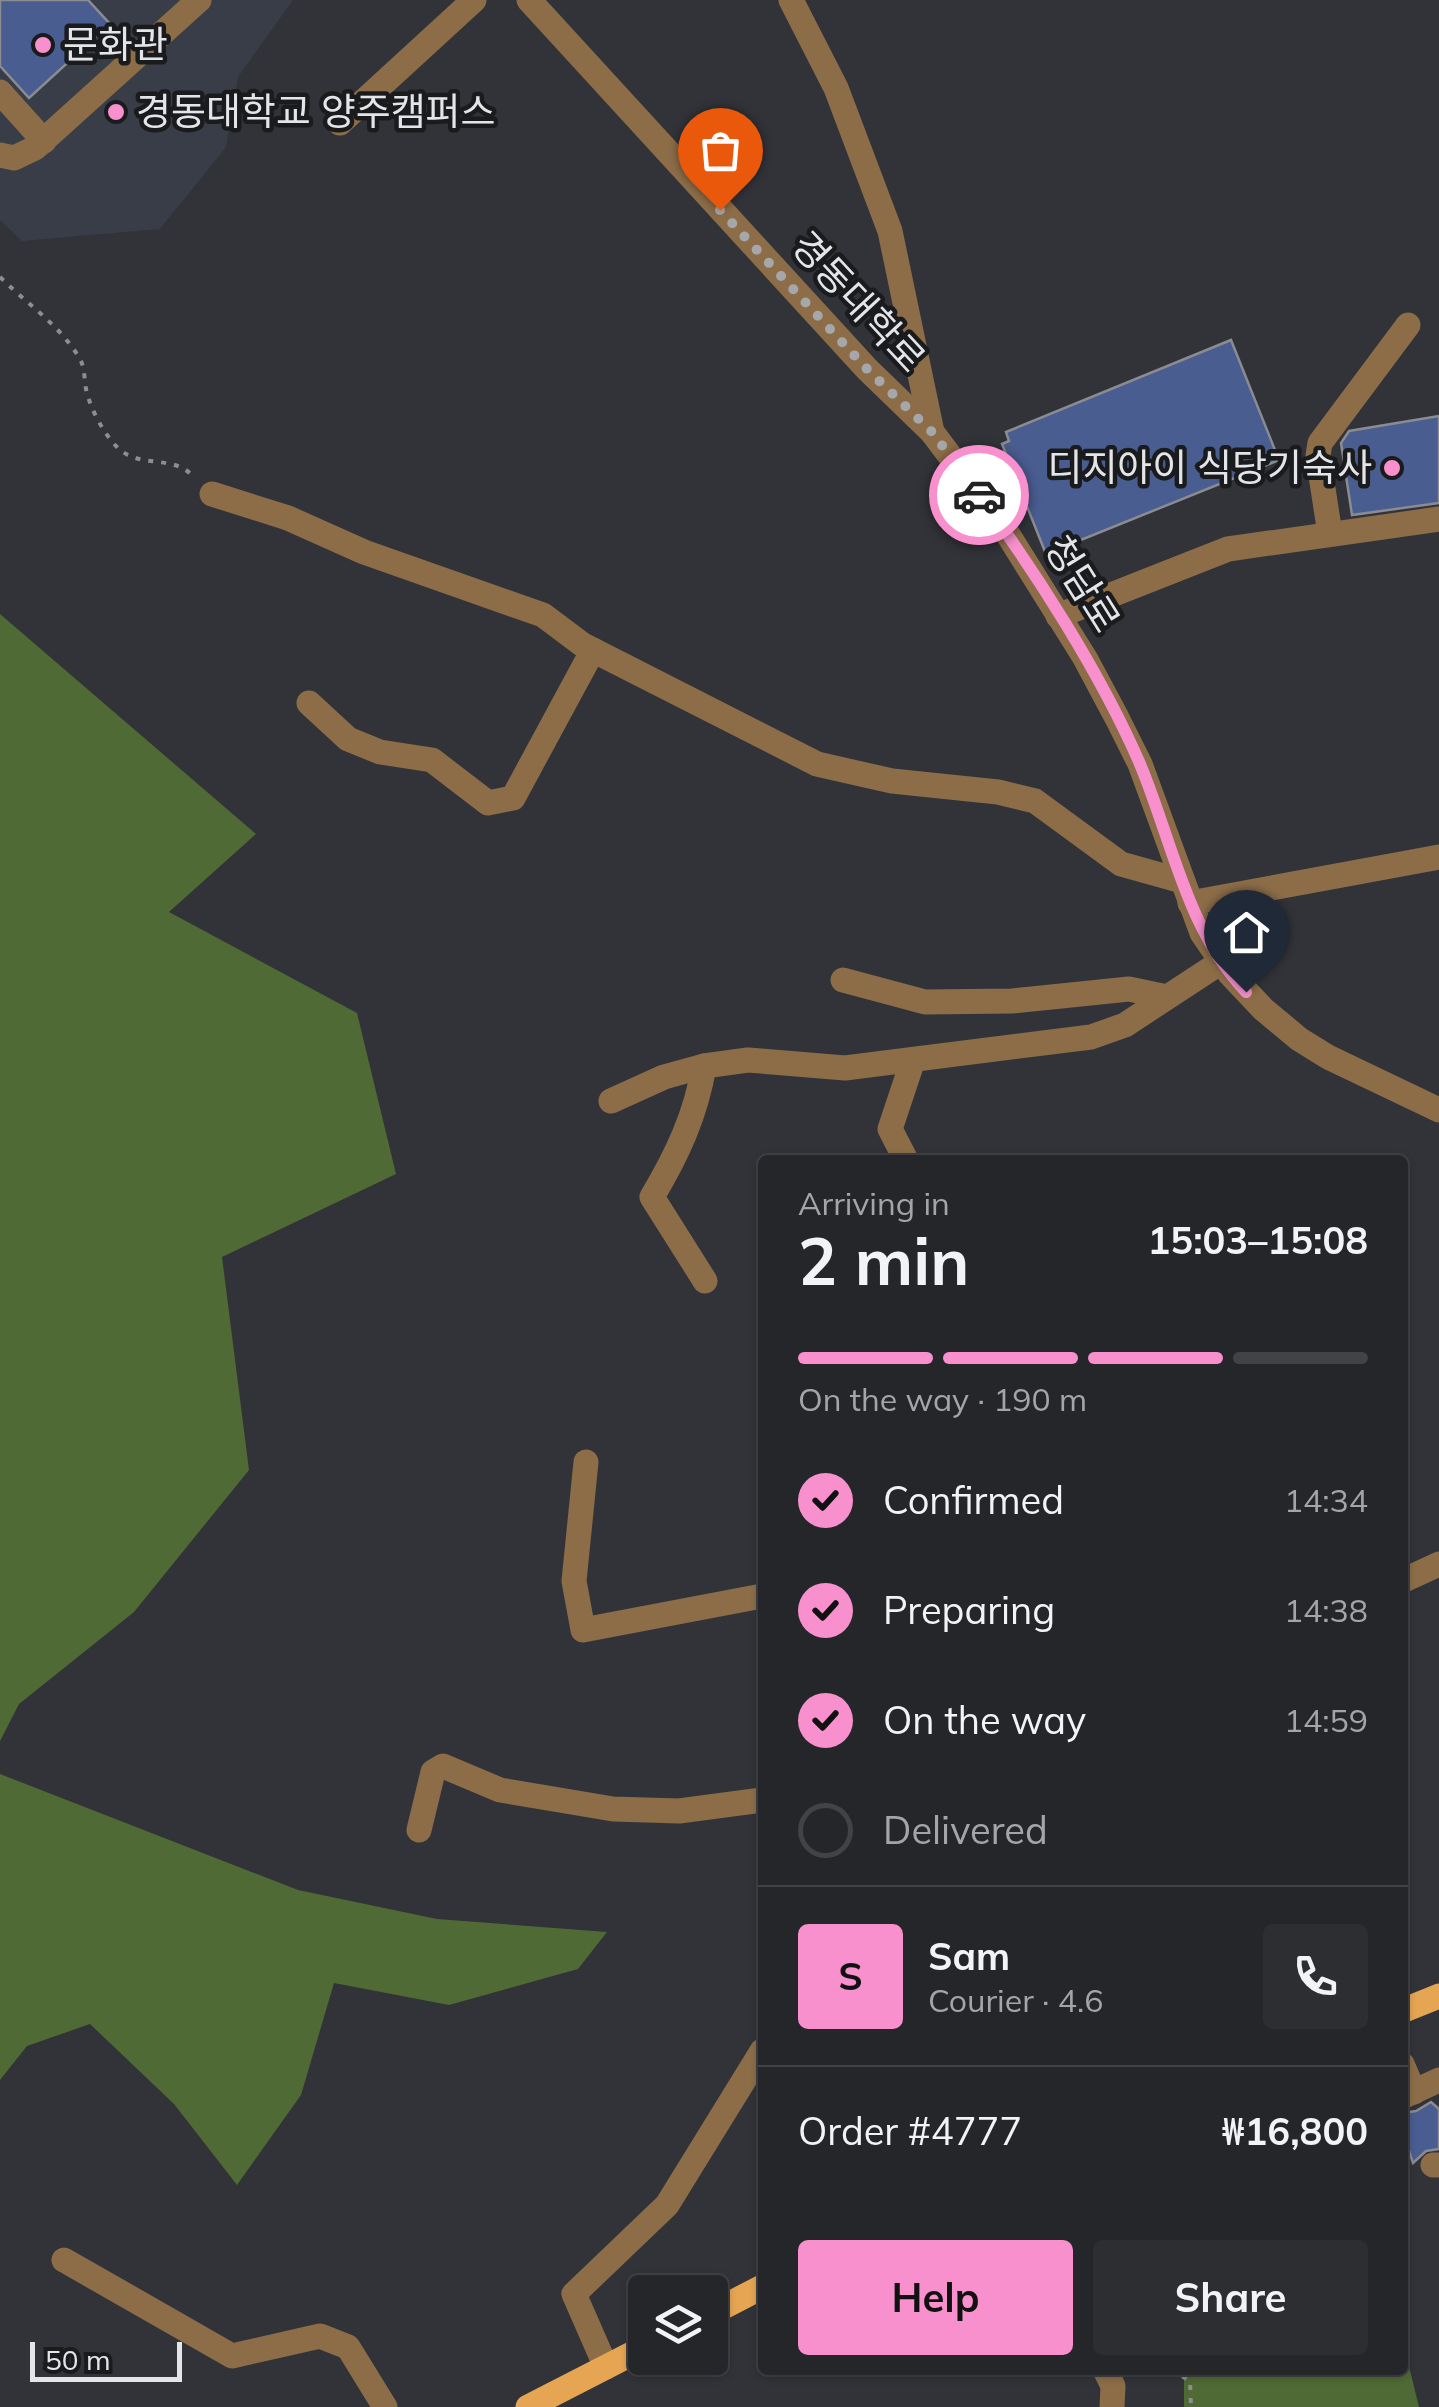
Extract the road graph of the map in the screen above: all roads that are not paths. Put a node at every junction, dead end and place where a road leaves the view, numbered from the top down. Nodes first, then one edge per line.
1 (199, 0) edge
2 (474, 0) edge
3 (530, 0) edge
4 (791, 0) edge
5 (0, 92) edge
6 (340, 123) dead end
7 (44, 141) junction
8 (0, 155) edge
9 (1408, 325) dead end
10 (932, 432) junction
11 (212, 494) road end
12 (1439, 519) edge
13 (1330, 534) junction
14 (1058, 616) junction
15 (593, 650) junction
16 (309, 703) dead end
17 (1439, 857) edge
18 (1186, 892) junction
19 (1221, 962) junction
20 (844, 980) dead end
21 (1167, 998) junction
22 (912, 1060) junction
23 (704, 1066) junction
24 (611, 1100) dead end
25 (1439, 1110) edge
26 (903, 1155) edge
27 (704, 1281) dead end
28 (586, 1462) dead end
29 (1439, 1564) edge
30 (1408, 1578) edge
31 (758, 1597) edge
32 (758, 1801) edge
33 (419, 1830) dead end
34 (1439, 1996) edge
35 (1408, 2009) edge
36 (758, 2057) edge
37 (1439, 2080) edge
38 (1408, 2094) edge
39 (64, 2260) dead end
40 (758, 2289) edge
41 (728, 2305) edge
42 (628, 2356) edge
43 (606, 2367) junction
44 (1108, 2375) edge
45 (385, 2407) edge
46 (528, 2407) edge
47 (1112, 2407) edge

1 - 7 street
2 - 6 street
3 - 10 street, 경동대학로
4 - 10 street, 청담로
5 - 7 street
7 - 8 street
9 - 13 street
10 - 14 street, 청담로
11 - 15 street
12 - 13 street
13 - 14 street
14 - 18 street, 청담로
15 - 16 street
15 - 18 street
17 - 18 street
18 - 19 street, 청담로
19 - 21 street
19 - 25 street, 청담로
20 - 21 street
21 - 22 street
22 - 23 street
22 - 26 street
23 - 24 street
23 - 27 street
28 - 31 street
29 - 30 street
32 - 33 street
34 - 35 main road
36 - 43 street
37 - 38 street
39 - 45 street
40 - 41 main road
42 - 43 main road
43 - 46 main road
44 - 47 street

